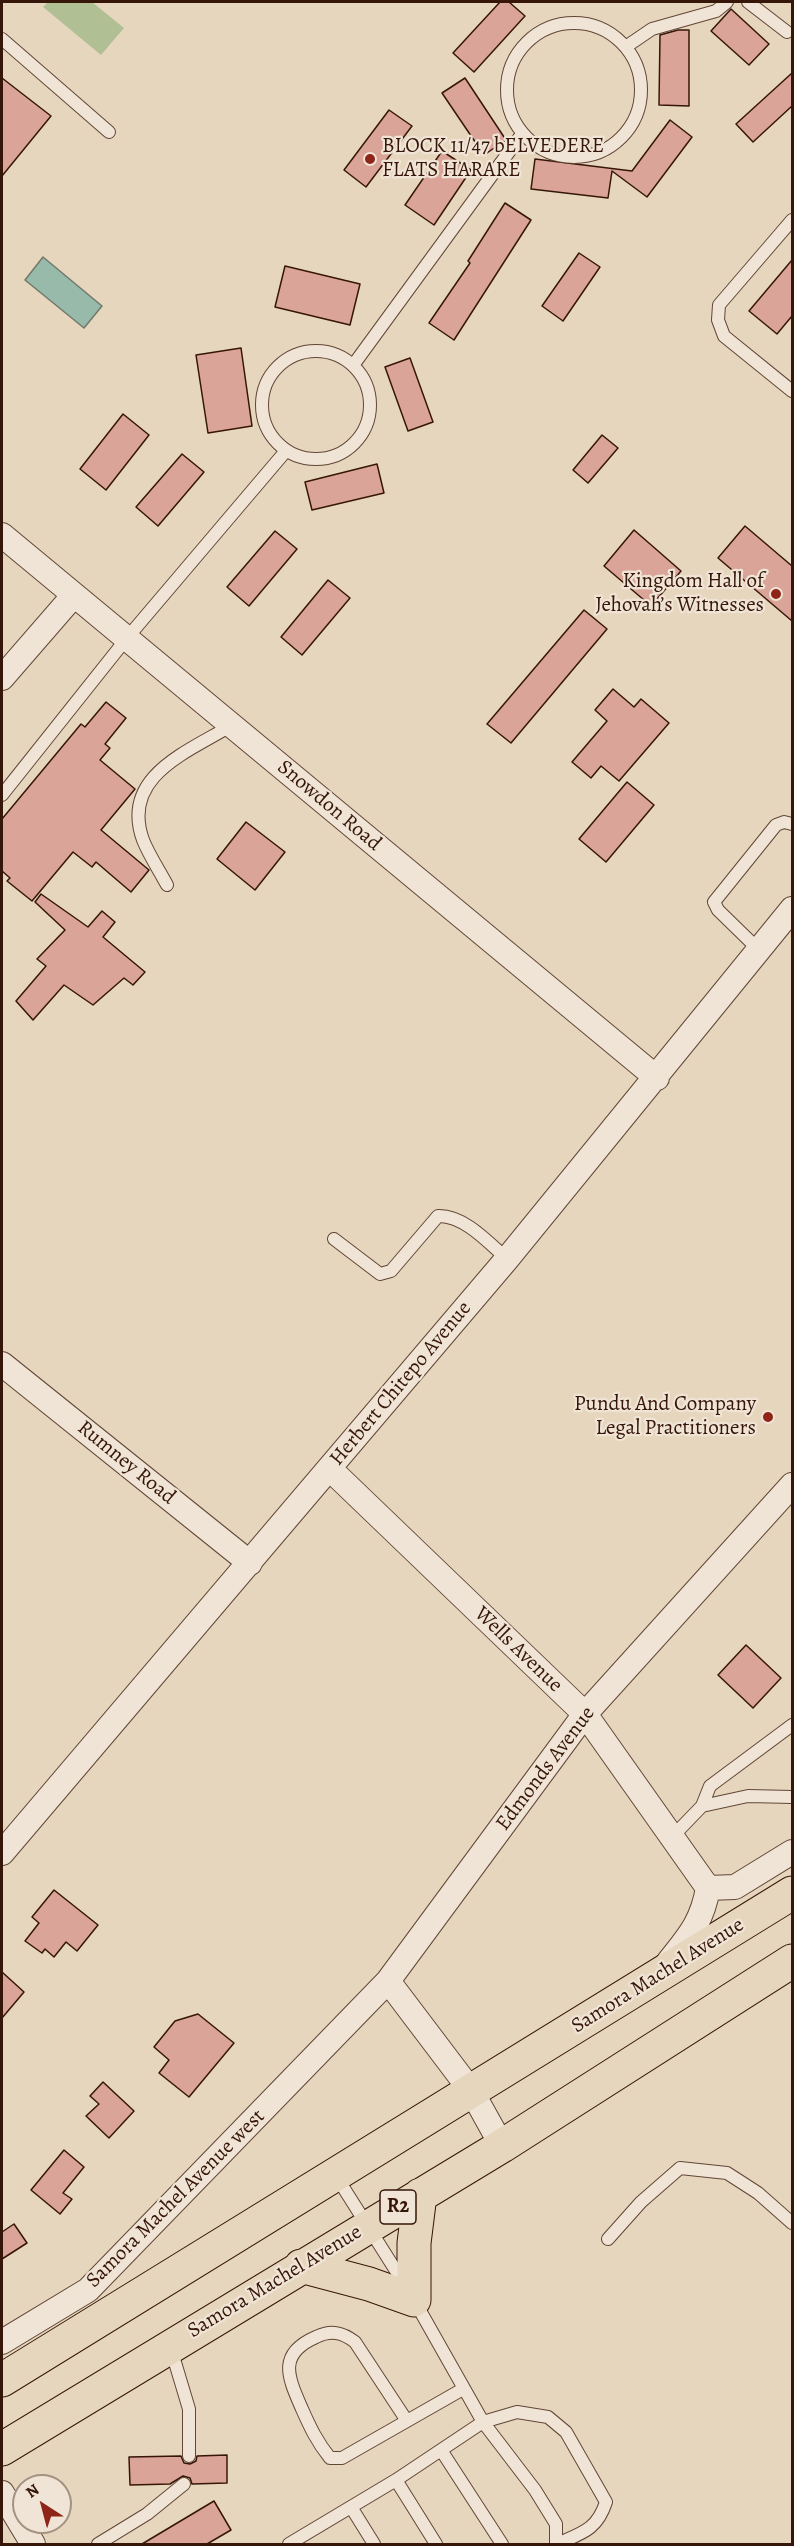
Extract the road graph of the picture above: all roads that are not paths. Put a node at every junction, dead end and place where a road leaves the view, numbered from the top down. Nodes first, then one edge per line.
1 (727, 2) edge
2 (748, 2) edge
3 (786, 32) dead end
4 (2, 39) edge
5 (627, 46) junction
6 (110, 132) dead end
7 (522, 135) junction
8 (792, 220) edge
9 (354, 364) junction
10 (792, 391) edge
11 (285, 452) junction
12 (2, 536) edge
13 (74, 595) junction
14 (127, 638) junction
15 (2, 678) edge
16 (232, 725) junction
17 (2, 795) edge
18 (792, 824) edge
19 (167, 885) dead end
20 (792, 909) edge
21 (759, 950) junction
22 (657, 1078) junction
23 (334, 1239) dead end
24 (507, 1258) junction
25 (2, 1364) edge
26 (330, 1470) junction
27 (792, 1485) edge
28 (250, 1563) junction
29 (585, 1714) junction
30 (792, 1725) edge
31 (792, 1797) edge
32 (702, 1806) junction
33 (673, 1836) junction
34 (792, 1852) edge
35 (2, 1853) edge
36 (708, 1888) junction
37 (792, 1893) edge
38 (792, 1961) edge
39 (656, 1978) junction
40 (388, 1981) junction
41 (311, 2064) joint
42 (472, 2092) junction
43 (502, 2146) junction
44 (335, 2175) junction
45 (420, 2195) junction
46 (792, 2223) edge
47 (368, 2225) junction
48 (608, 2239) dead end
49 (301, 2266) junction
50 (414, 2300) junction
51 (2, 2342) edge
52 (170, 2346) junction
53 (2, 2380) edge
54 (463, 2389) junction
55 (407, 2421) junction
56 (483, 2422) junction
57 (2, 2449) edge
58 (441, 2450) junction
59 (189, 2456) dead end
60 (396, 2480) junction
61 (184, 2484) dead end
62 (2, 2493) edge
63 (351, 2507) junction
64 (294, 2543) edge
65 (33, 2544) edge
66 (98, 2544) edge
67 (374, 2544) edge
68 (436, 2544) edge
69 (502, 2544) edge
70 (557, 2544) edge

1 - 5 lane
2 - 3 lane
4 - 6 lane
5 - 7 lane
5 - 7 lane
7 - 9 lane
8 - 10 lane
9 - 11 lane
9 - 11 lane
11 - 14 lane
12 - 13 street, Snowdon Road
13 - 14 street, Snowdon Road
13 - 15 street
14 - 16 street, Snowdon Road
14 - 17 lane
16 - 19 lane
16 - 22 street, Snowdon Road
18 - 21 lane
20 - 21 street, Herbert Chitepo Avenue
21 - 22 street, Herbert Chitepo Avenue
22 - 24 street, Herbert Chitepo Avenue
23 - 24 lane
24 - 26 street, Herbert Chitepo Avenue
25 - 28 street, Rumney Road
26 - 28 street, Herbert Chitepo Avenue
26 - 29 street, Wells Avenue
27 - 29 street, Edmonds Avenue
28 - 35 street, Herbert Chitepo Avenue
29 - 33 street, Wells Avenue
29 - 40 street, Edmonds Avenue
30 - 32 lane
31 - 32 lane
32 - 33 lane
33 - 36 street, Wells Avenue
34 - 36 street
36 - 39 street
37 - 39 highway, Samora Machel Avenue
38 - 43 highway, Samora Machel Avenue / R2
39 - 42 highway, Samora Machel Avenue
40 - 41 street, Edmonds Avenue
40 - 42 street
41 - 51 street, Samora Machel Avenue west
42 - 43 street
42 - 44 highway, Samora Machel Avenue
43 - 45 highway, Samora Machel Avenue / R2
44 - 47 lane
44 - 53 highway, Samora Machel Avenue
45 - 47 highway, Samora Machel Avenue / R2
45 - 50 highway
46 - 48 lane
47 - 49 highway, Samora Machel Avenue / R2
47 - 50 lane
49 - 50 highway
49 - 52 highway, Samora Machel Avenue / R2
50 - 54 lane
52 - 57 highway, Samora Machel Avenue / R2
52 - 59 lane
54 - 55 lane
54 - 56 lane
55 - 55 lane
56 - 58 lane
56 - 70 lane
56 - 70 lane
58 - 60 lane
58 - 69 lane
60 - 63 lane
60 - 68 lane
61 - 66 lane
62 - 65 street
63 - 64 lane
63 - 67 lane

